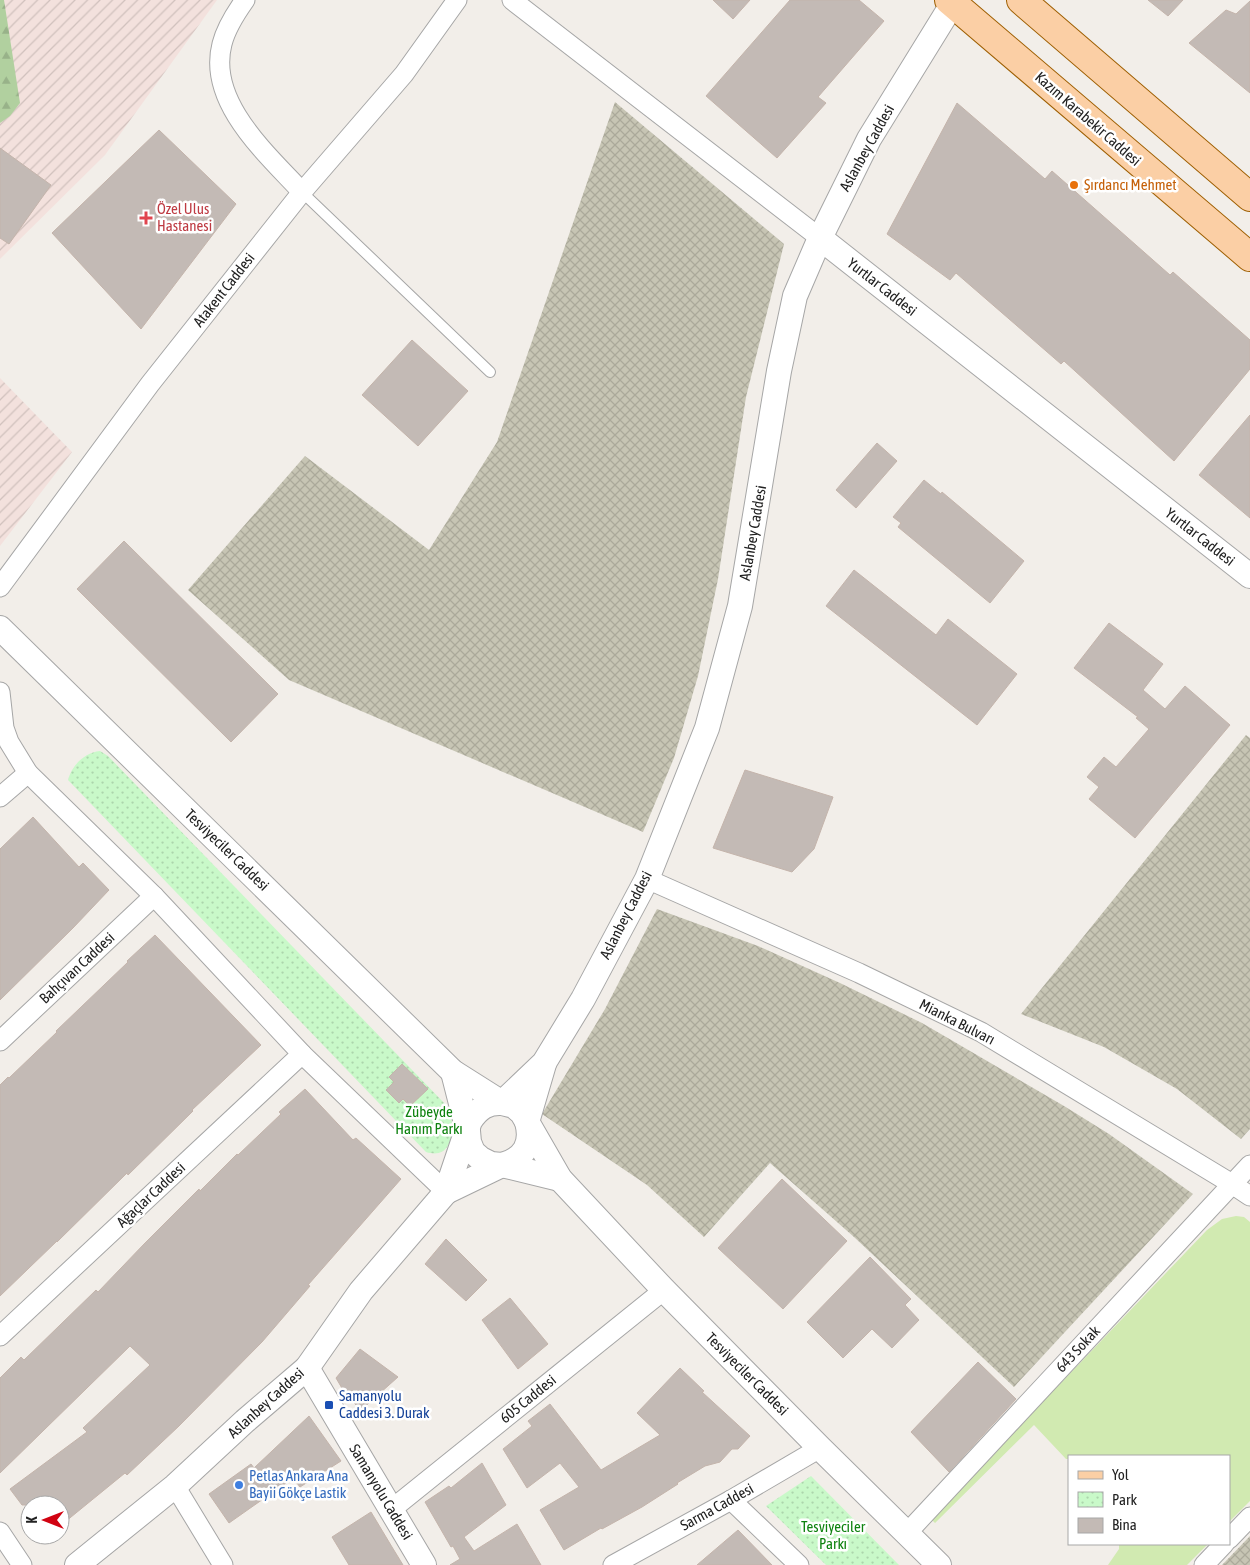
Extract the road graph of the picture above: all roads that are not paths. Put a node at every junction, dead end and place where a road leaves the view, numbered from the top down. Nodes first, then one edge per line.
1 (245, 0) edge
2 (457, 0) edge
3 (512, 0) edge
4 (1020, 0) edge
5 (951, 2) edge
6 (302, 192) junction
7 (1250, 197) edge
8 (820, 238) junction
9 (1250, 257) edge
10 (490, 372) dead end
11 (1250, 576) edge
12 (0, 587) edge
13 (0, 628) edge
14 (0, 692) edge
15 (28, 773) junction
16 (0, 797) edge
17 (646, 879) junction
18 (154, 896) junction
19 (0, 1041) edge
20 (302, 1054) junction
21 (544, 1063) junction
22 (453, 1072) junction
23 (502, 1103) junction
24 (528, 1122) junction
25 (468, 1131) junction
26 (502, 1164) junction
27 (1250, 1165) edge
28 (560, 1179) junction
29 (1232, 1184) junction
30 (446, 1192) junction
31 (1250, 1196) edge
32 (664, 1290) junction
33 (0, 1336) edge
34 (307, 1368) junction
35 (820, 1448) junction
36 (175, 1486) junction
37 (730, 1500) junction
38 (392, 1509) junction
39 (1250, 1516) edge
40 (0, 1532) edge
41 (907, 1533) junction
42 (1230, 1538) edge
43 (1223, 1545) edge
44 (22, 1565) edge
45 (77, 1565) edge
46 (224, 1565) edge
47 (424, 1565) edge
48 (613, 1565) edge
49 (799, 1565) edge
50 (939, 1565) edge
51 (1204, 1565) edge

1 - 6 street
2 - 6 street, Atakent Caddesi
3 - 8 street, Yurtlar Caddesi
4 - 7 main road
5 - 8 street, Aslanbey Caddesi
5 - 9 main road, Kazım Karabekir Caddesi
6 - 10 lane
6 - 12 street, Atakent Caddesi
8 - 11 street, Yurtlar Caddesi
8 - 17 street, Aslanbey Caddesi
13 - 22 street, Tesviyeciler Caddesi
14 - 15 street
15 - 16 street
15 - 18 street
17 - 21 street, Aslanbey Caddesi
17 - 29 street, Mianka Bulvarı
18 - 19 street, Bahçıvan Caddesi
18 - 20 street
20 - 30 street
20 - 33 street, Ağaçlar Caddesi
21 - 23 street
21 - 24 street
22 - 23 street, Tesviyeciler Caddesi
22 - 25 street
23 - 24 street
23 - 25 street
24 - 26 street
24 - 28 street, Tesviyeciler Caddesi
25 - 26 street
25 - 30 street
26 - 28 street
26 - 30 street
27 - 29 street, 643 Sokak
28 - 32 street, Tesviyeciler Caddesi
29 - 31 street, Mianka Bulvarı
29 - 41 street, 643 Sokak
30 - 34 street, Aslanbey Caddesi
32 - 35 street, Tesviyeciler Caddesi
32 - 38 street, 605 Caddesi
34 - 36 street, Aslanbey Caddesi
34 - 38 street, Samanyolu Caddesi
35 - 37 street, Sarma Caddesi
35 - 41 street, Tesviyeciler Caddesi
36 - 45 street, Aslanbey Caddesi
36 - 46 street
37 - 48 street, Sarma Caddesi
37 - 49 street
38 - 47 street, Samanyolu Caddesi
39 - 42 street
40 - 44 street
41 - 50 street, Tesviyeciler Caddesi
43 - 51 street

